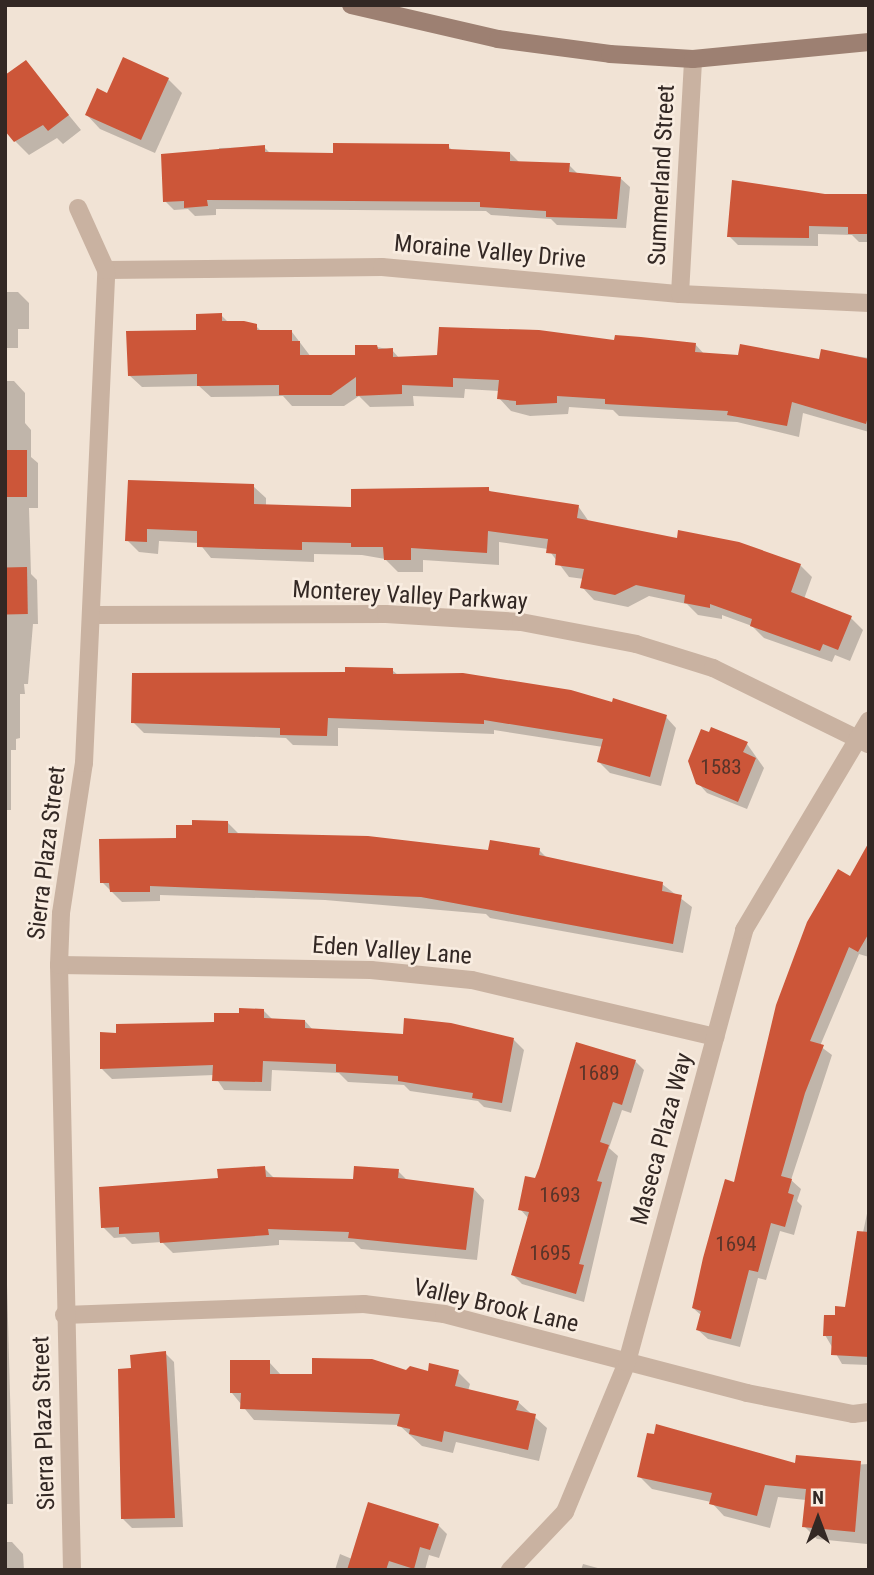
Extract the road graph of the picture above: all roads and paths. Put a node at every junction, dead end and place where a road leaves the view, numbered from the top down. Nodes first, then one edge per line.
1 (351, 5) edge
2 (869, 42) edge
3 (694, 59) junction
4 (78, 208) dead end
5 (106, 270) junction
6 (680, 294) junction
7 (869, 303) edge
8 (94, 615) junction
9 (869, 720) edge
10 (864, 742) edge
11 (59, 965) junction
12 (715, 1037) junction
13 (64, 1315) junction
14 (627, 1362) junction
15 (869, 1412) edge
16 (72, 1570) edge
17 (510, 1570) edge

1 - 3 street
2 - 3 street
3 - 6 street, Summerland Street
4 - 5 street
5 - 6 street, Moraine Valley Drive
5 - 8 street, Sierra Plaza Street
6 - 7 street, Moraine Valley Drive
8 - 10 street, Monterey Valley Parkway
8 - 11 street, Sierra Plaza Street
9 - 10 street, Maseca Plaza Way
10 - 12 street, Maseca Plaza Way
11 - 12 street, Eden Valley Lane
11 - 13 street, Sierra Plaza Street
12 - 14 street, Maseca Plaza Way
13 - 14 street, Valley Brook Lane
13 - 16 street, Sierra Plaza Street
14 - 15 street, Valley Brook Lane
14 - 17 street, Maseca Plaza Way

